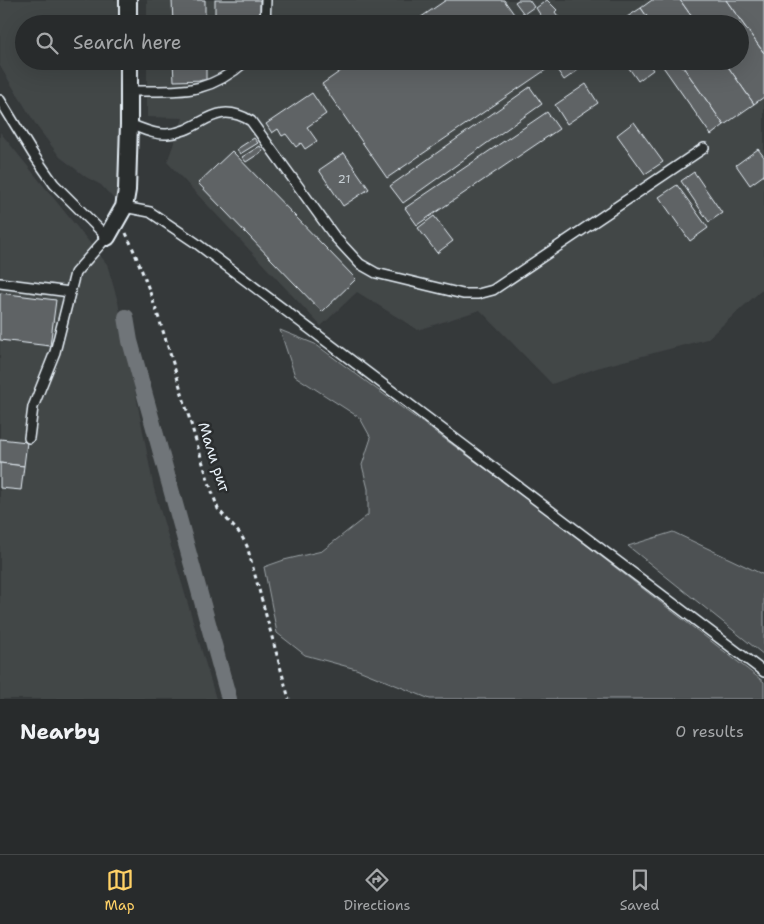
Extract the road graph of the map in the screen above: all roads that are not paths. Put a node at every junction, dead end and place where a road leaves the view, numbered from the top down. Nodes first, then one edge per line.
1 (128, 0) edge
2 (266, 0) edge
3 (128, 15) edge
4 (265, 15) edge
5 (129, 70) edge
6 (236, 70) edge
7 (129, 91) junction
8 (0, 100) edge
9 (129, 124) junction
10 (704, 148) dead end
11 (120, 214) junction
12 (108, 238) junction
13 (0, 283) edge
14 (70, 292) junction
15 (29, 438) dead end
16 (764, 672) edge

1 - 3 street
2 - 4 lane
5 - 7 street
6 - 7 lane
7 - 9 street
8 - 12 lane
9 - 10 lane
9 - 11 street
11 - 12 street
11 - 16 lane
12 - 14 lane
13 - 14 lane
14 - 15 lane

